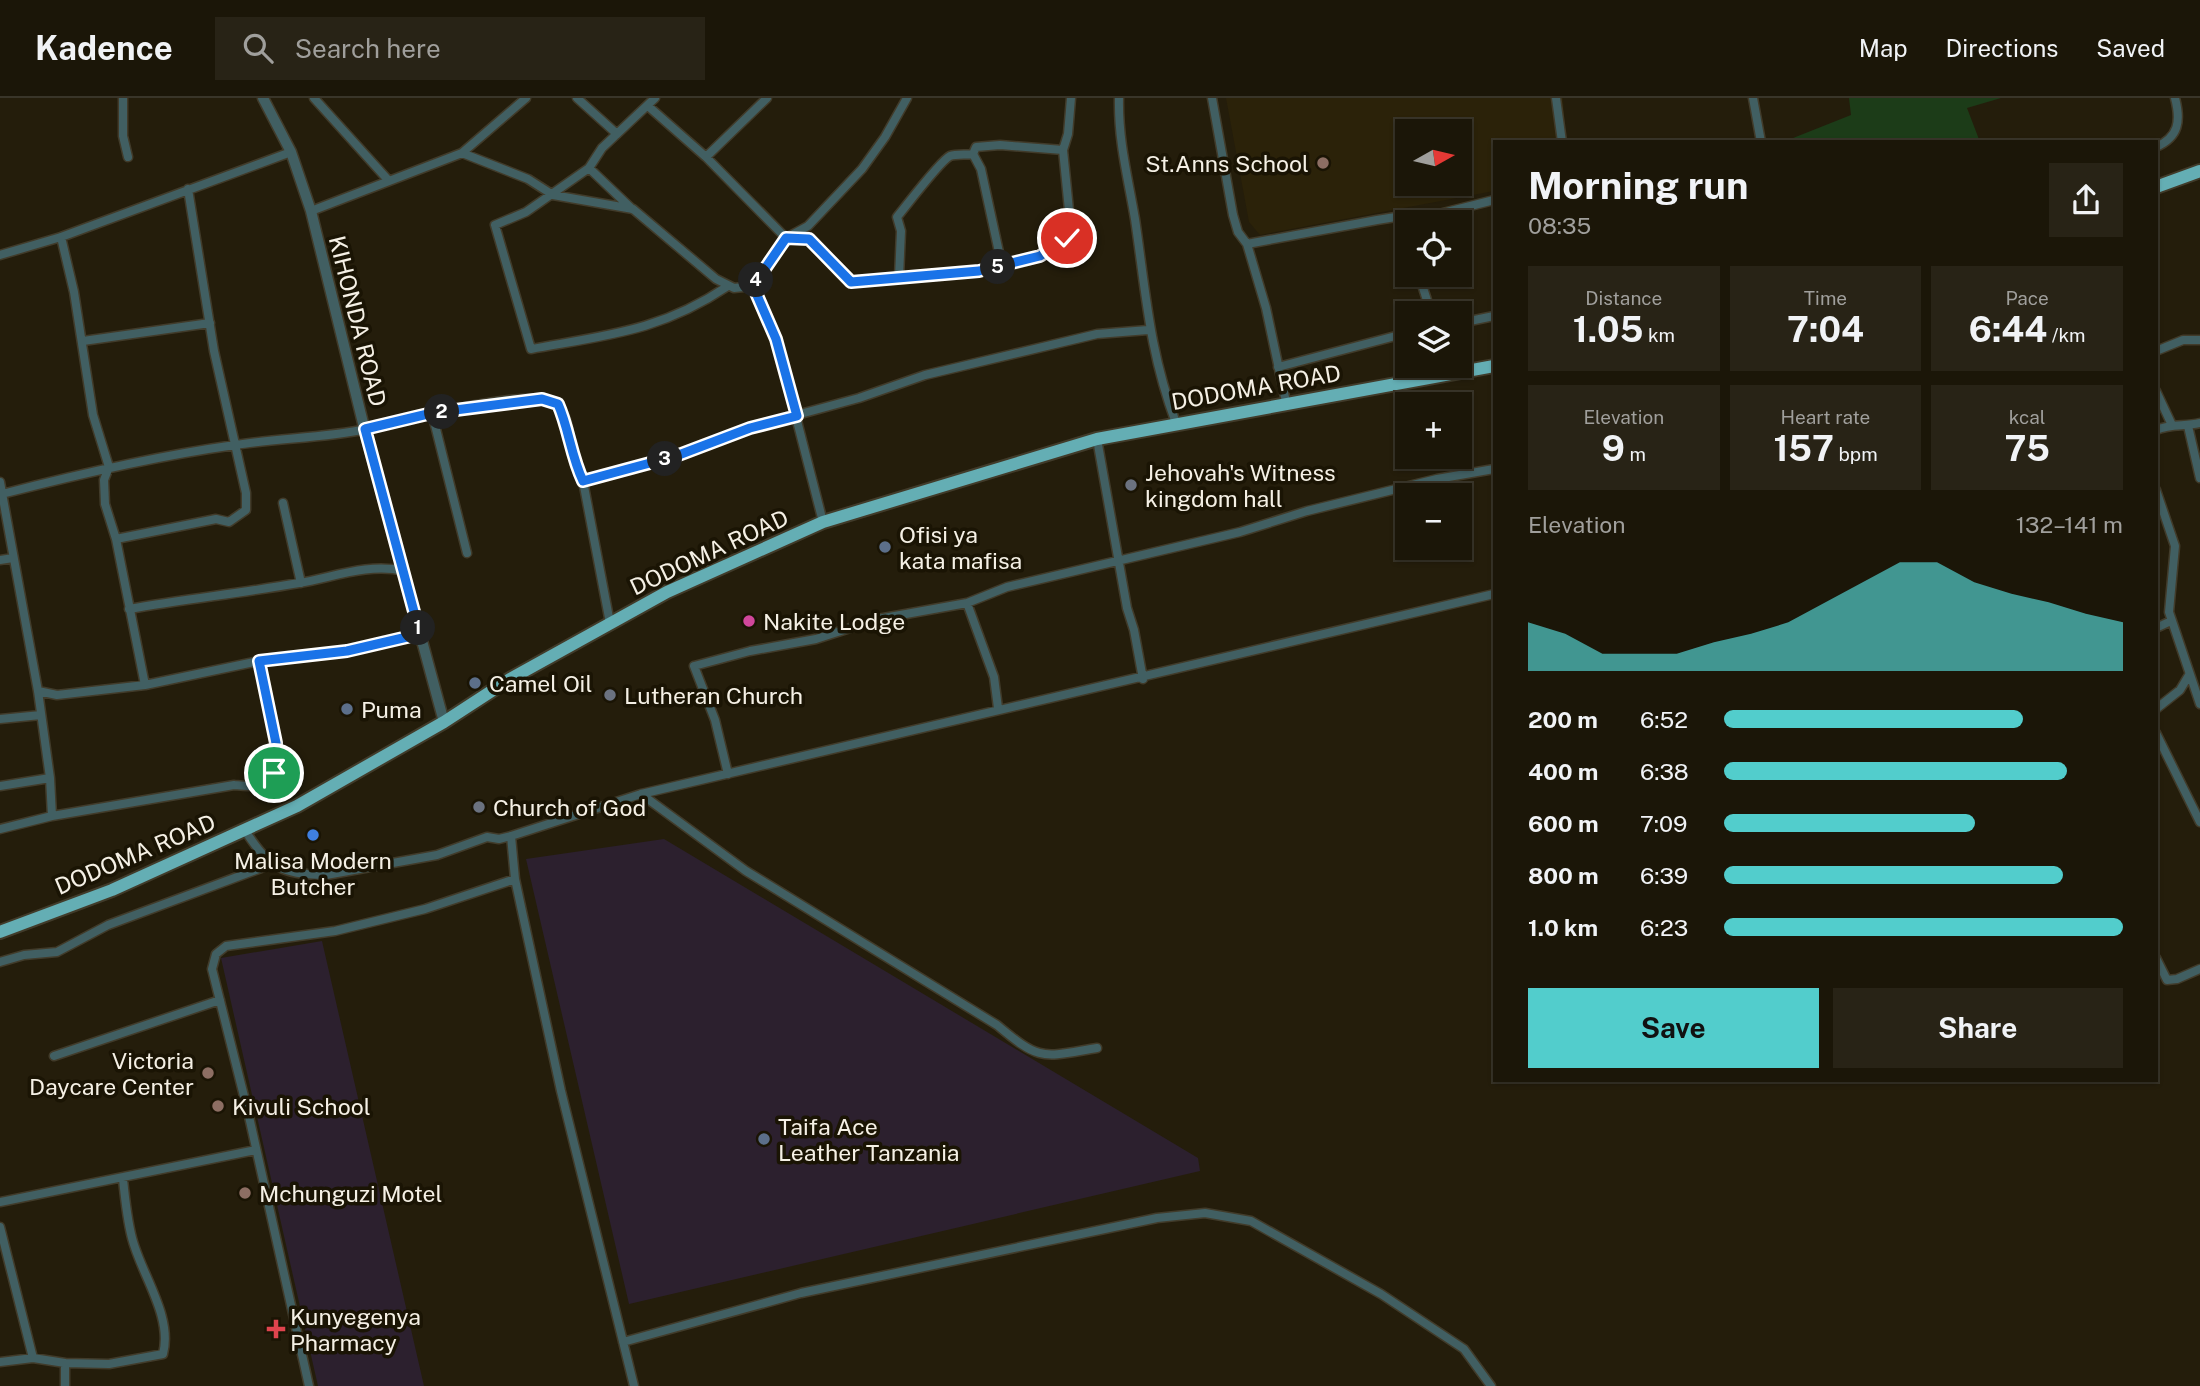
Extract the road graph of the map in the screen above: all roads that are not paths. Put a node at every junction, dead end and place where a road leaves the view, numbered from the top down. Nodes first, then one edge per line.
1 (123, 98) edge
2 (263, 98) edge
3 (314, 98) edge
4 (526, 98) edge
5 (577, 98) edge
6 (655, 98) edge
7 (767, 98) edge
8 (907, 98) edge
9 (1071, 98) edge
10 (1119, 98) edge
11 (1212, 98) edge
12 (1556, 98) edge
13 (1753, 98) edge
14 (2175, 98) edge
15 (648, 106) junction
16 (617, 134) junction
17 (1562, 140) edge
18 (1761, 140) edge
19 (2158, 146) edge
20 (1063, 150) junction
21 (290, 152) junction
22 (462, 153) junction
23 (973, 154) junction
24 (706, 156) junction
25 (128, 157) dead end
26 (589, 168) junction
27 (2200, 171) edge
28 (389, 181) junction
29 (2158, 186) edge
30 (188, 190) junction
31 (553, 195) junction
32 (1493, 200) edge
33 (633, 209) junction
34 (1455, 210) edge
35 (312, 211) junction
36 (1395, 217) edge
37 (61, 237) junction
38 (786, 238) junction
39 (1247, 244) junction
40 (0, 255) edge
41 (1002, 266) junction
42 (899, 277) junction
43 (728, 286) junction
44 (753, 286) junction
45 (1493, 316) edge
46 (1472, 321) edge
47 (210, 323) junction
48 (1148, 330) junction
49 (1395, 335) edge
50 (2200, 340) edge
51 (83, 341) junction
52 (2158, 350) edge
53 (1493, 366) edge
54 (1278, 367) junction
55 (1472, 368) edge
56 (1407, 378) edge
57 (2158, 395) edge
58 (1286, 402) junction
59 (432, 413) junction
60 (797, 416) junction
61 (1176, 423) junction
62 (2171, 423) junction
63 (2200, 423) edge
64 (2188, 426) junction
65 (365, 429) junction
66 (2158, 429) edge
67 (1097, 439) junction
68 (234, 445) junction
69 (109, 467) junction
70 (1493, 469) edge
71 (2200, 478) edge
72 (583, 481) junction
73 (0, 482) edge
74 (2, 494) junction
75 (2158, 497) edge
76 (283, 503) dead end
77 (823, 522) junction
78 (116, 539) junction
79 (467, 553) dead end
80 (13, 558) junction
81 (0, 560) edge
82 (1119, 562) junction
83 (404, 570) junction
84 (300, 583) junction
85 (1493, 594) edge
86 (967, 603) junction
87 (129, 609) junction
88 (2171, 621) junction
89 (610, 623) junction
90 (2158, 627) edge
91 (420, 634) junction
92 (259, 661) junction
93 (2189, 675) junction
94 (1143, 679) junction
95 (145, 685) junction
96 (38, 691) junction
97 (2200, 704) edge
98 (2158, 707) edge
99 (998, 708) junction
100 (41, 715) junction
101 (0, 719) edge
102 (444, 722) junction
103 (2158, 737) edge
104 (729, 774) junction
105 (50, 778) junction
106 (0, 786) edge
107 (641, 793) junction
108 (52, 816) junction
109 (2200, 822) edge
110 (0, 829) edge
111 (244, 829) junction
112 (511, 836) junction
113 (272, 864) junction
114 (515, 879) junction
115 (0, 932) edge
116 (0, 962) edge
117 (2158, 962) edge
118 (2200, 969) edge
119 (220, 1000) junction
120 (1097, 1048) dead end
121 (54, 1055) dead end
122 (256, 1150) junction
123 (123, 1179) junction
124 (0, 1202) edge
125 (0, 1227) edge
126 (623, 1342) junction
127 (33, 1358) junction
128 (0, 1362) edge
129 (65, 1363) junction
130 (65, 1386) edge
131 (309, 1386) edge
132 (634, 1386) edge
133 (1491, 1386) edge

1 - 25 street
2 - 21 street, KIHONDA ROAD
3 - 28 street
4 - 22 street
5 - 16 street
6 - 15 street
7 - 24 street
8 - 38 street
9 - 20 street
10 - 48 street
11 - 39 street
12 - 17 street
13 - 18 street
14 - 19 street
15 - 16 street
15 - 24 street
16 - 26 street
20 - 23 street
20 - 41 street
21 - 30 street
21 - 35 street, KIHONDA ROAD
22 - 28 street
22 - 31 street
23 - 41 street
23 - 42 street
24 - 38 street
26 - 31 street
26 - 33 street
27 - 29 highway
28 - 35 street
30 - 37 street
30 - 47 street
31 - 33 street
31 - 43 street
32 - 34 street
33 - 43 street
35 - 65 street, KIHONDA ROAD
36 - 39 street
37 - 40 street
37 - 51 street
38 - 42 street
38 - 44 street
39 - 54 street
41 - 42 street
43 - 44 street
44 - 60 street
45 - 46 street
47 - 51 street
47 - 68 street
48 - 60 street
48 - 61 street
49 - 54 street
50 - 52 street
51 - 69 street
53 - 55 highway, DODOMA ROAD
54 - 58 street
56 - 58 highway, DODOMA ROAD
57 - 62 street
58 - 61 highway, DODOMA ROAD
59 - 65 street
59 - 72 street
59 - 79 street
60 - 72 street
60 - 77 street
61 - 67 highway, DODOMA ROAD
62 - 64 street
62 - 66 street
63 - 64 street
64 - 71 street
65 - 68 street
65 - 83 street, KIHONDA ROAD
67 - 77 highway, DODOMA ROAD
67 - 82 street
68 - 69 street
68 - 78 street
69 - 74 street
69 - 78 street
70 - 82 street
72 - 89 street
73 - 74 street
74 - 80 street
75 - 88 street
76 - 84 street
77 - 89 highway, DODOMA ROAD
78 - 87 street
80 - 81 street
80 - 96 street
82 - 86 street
82 - 94 street
83 - 84 street
83 - 91 street, KIHONDA ROAD
84 - 87 street
85 - 94 street
86 - 99 street
86 - 104 street
87 - 95 street
88 - 90 street
88 - 93 street
89 - 102 highway, DODOMA ROAD
91 - 92 street
91 - 102 street, KIHONDA ROAD
92 - 95 street
92 - 108 street
93 - 97 street
93 - 98 street
94 - 99 street
95 - 96 street
96 - 100 street
99 - 104 street
100 - 101 street
100 - 105 street
102 - 111 highway, DODOMA ROAD
103 - 109 street
104 - 107 street
105 - 106 street
105 - 108 street
107 - 112 street
107 - 120 street
108 - 110 street
111 - 113 street
111 - 115 highway, DODOMA ROAD
112 - 113 street
112 - 114 street
113 - 116 street
114 - 119 street
114 - 126 street
117 - 118 street
119 - 121 street
119 - 122 street
122 - 123 street
122 - 131 street
123 - 124 street
123 - 129 street
125 - 127 street
126 - 132 street
126 - 133 street
127 - 128 street
127 - 129 street
129 - 130 street

